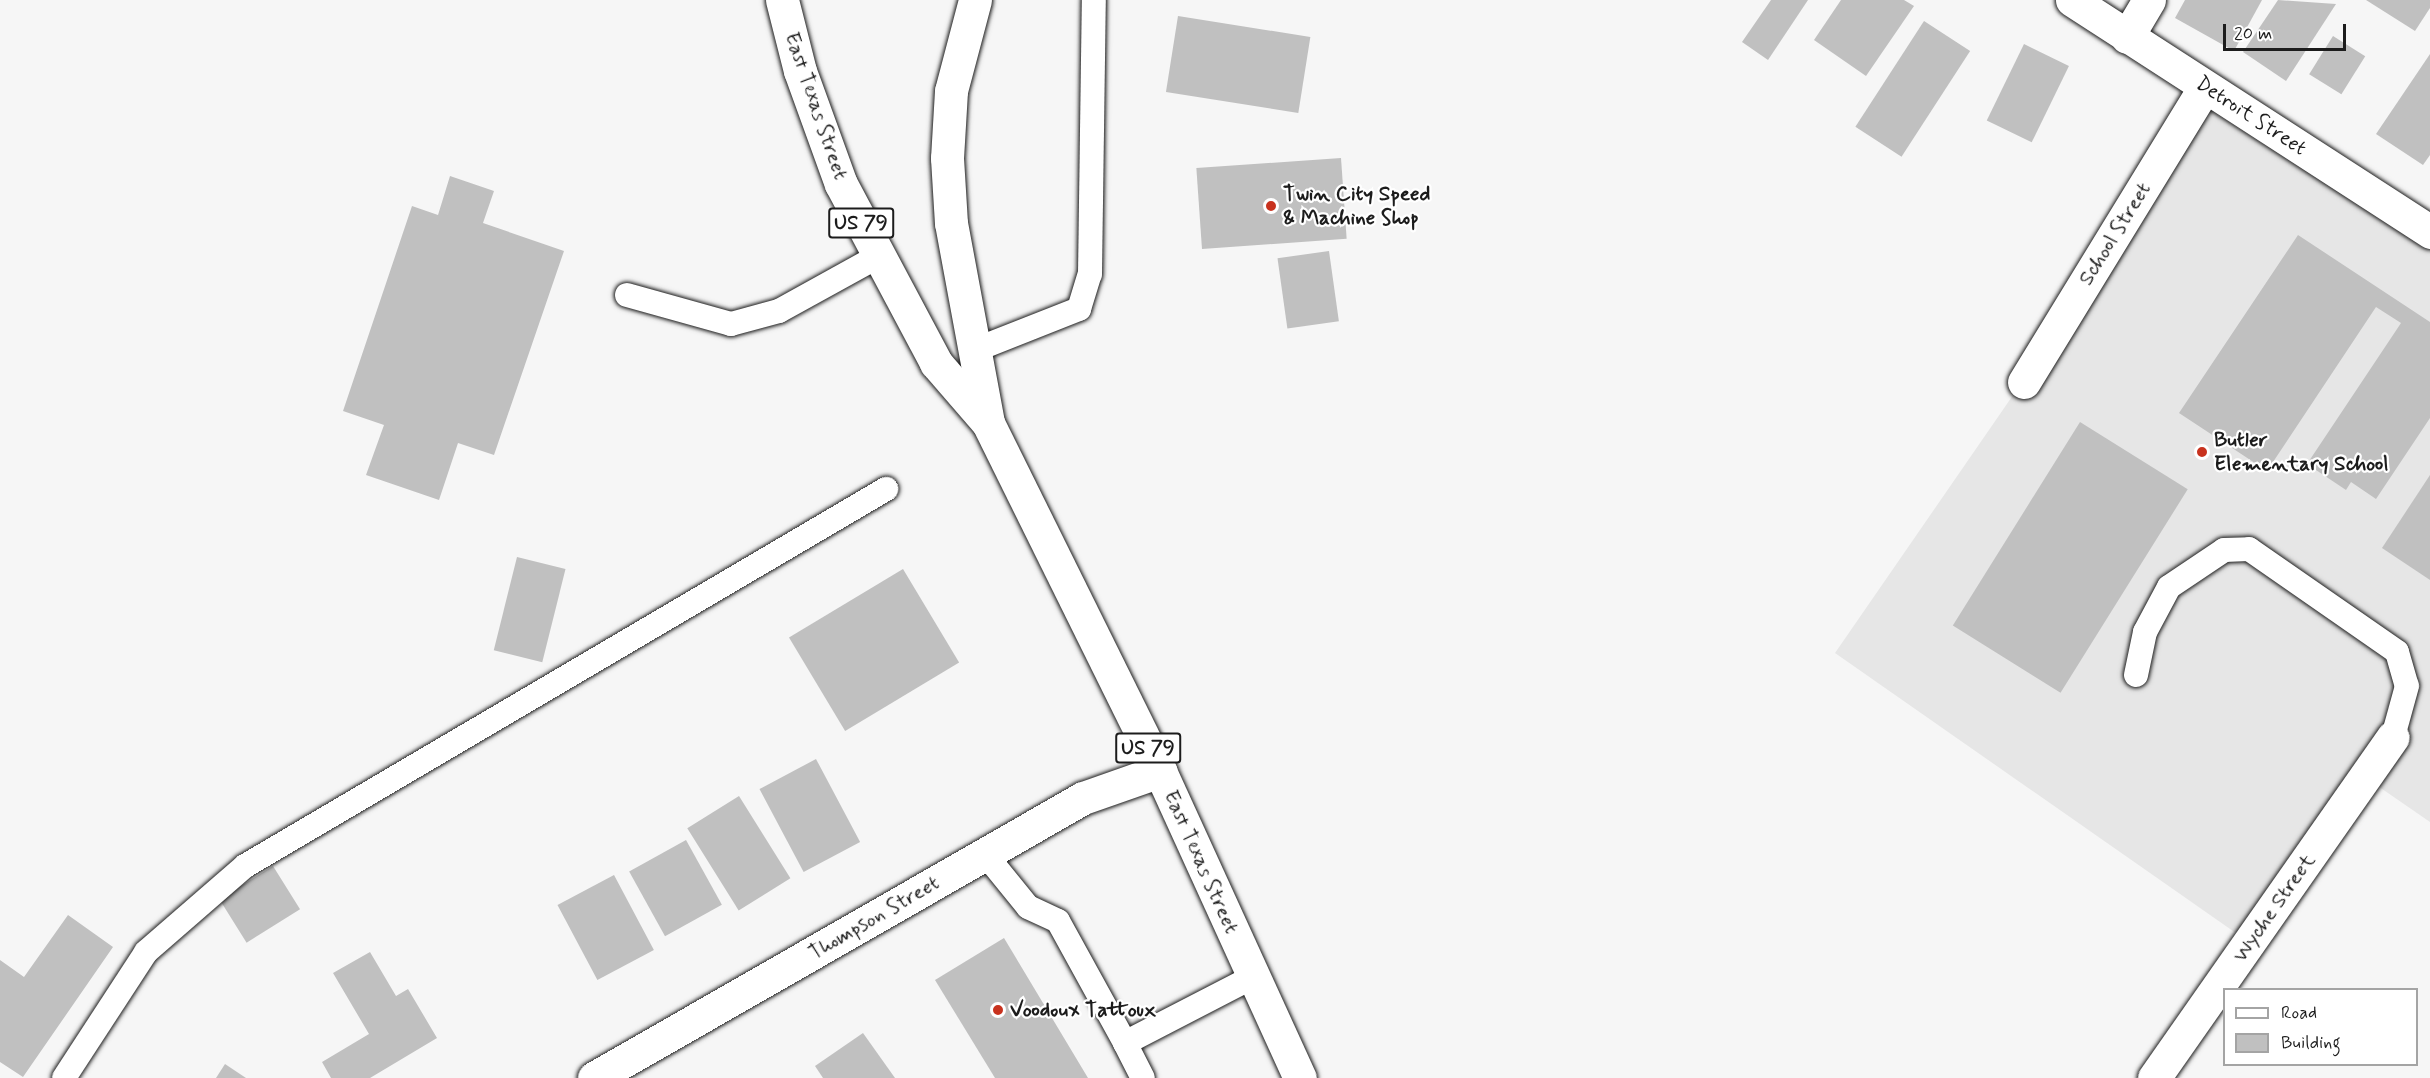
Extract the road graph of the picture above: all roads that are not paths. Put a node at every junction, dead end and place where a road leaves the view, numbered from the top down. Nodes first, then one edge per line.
1 (782, 0) edge
2 (975, 0) edge
3 (1094, 0) edge
4 (2072, 0) edge
5 (2149, 0) edge
6 (2127, 37) junction
7 (2205, 87) junction
8 (2430, 232) edge
9 (877, 257) junction
10 (627, 295) dead end
11 (975, 350) junction
12 (2024, 382) dead end
13 (988, 423) junction
14 (886, 489) dead end
15 (2136, 675) dead end
16 (2393, 737) joint
17 (1160, 771) junction
18 (985, 854) junction
19 (1253, 977) junction
20 (1125, 1043) junction
21 (64, 1078) edge
22 (594, 1078) edge
23 (1143, 1078) edge
24 (1300, 1078) edge
25 (2154, 1078) edge

1 - 9 street, East Texas Street / US 79
2 - 11 street, East Texas Street / US 79
3 - 11 lane
4 - 6 street, Detroit Street
5 - 6 street
6 - 7 street, Detroit Street
7 - 8 street, Detroit Street
7 - 12 street, School Street
9 - 10 lane
9 - 13 street, East Texas Street / US 79
11 - 13 street, East Texas Street / US 79
13 - 17 street, East Texas Street / US 79
14 - 21 lane
15 - 16 lane
16 - 25 street, Wyche Street
17 - 18 street, Thompson Street
17 - 19 street, East Texas Street / US 79
18 - 20 lane
18 - 22 street, Thompson Street
19 - 20 lane
19 - 24 street, East Texas Street / US 79
20 - 23 lane

